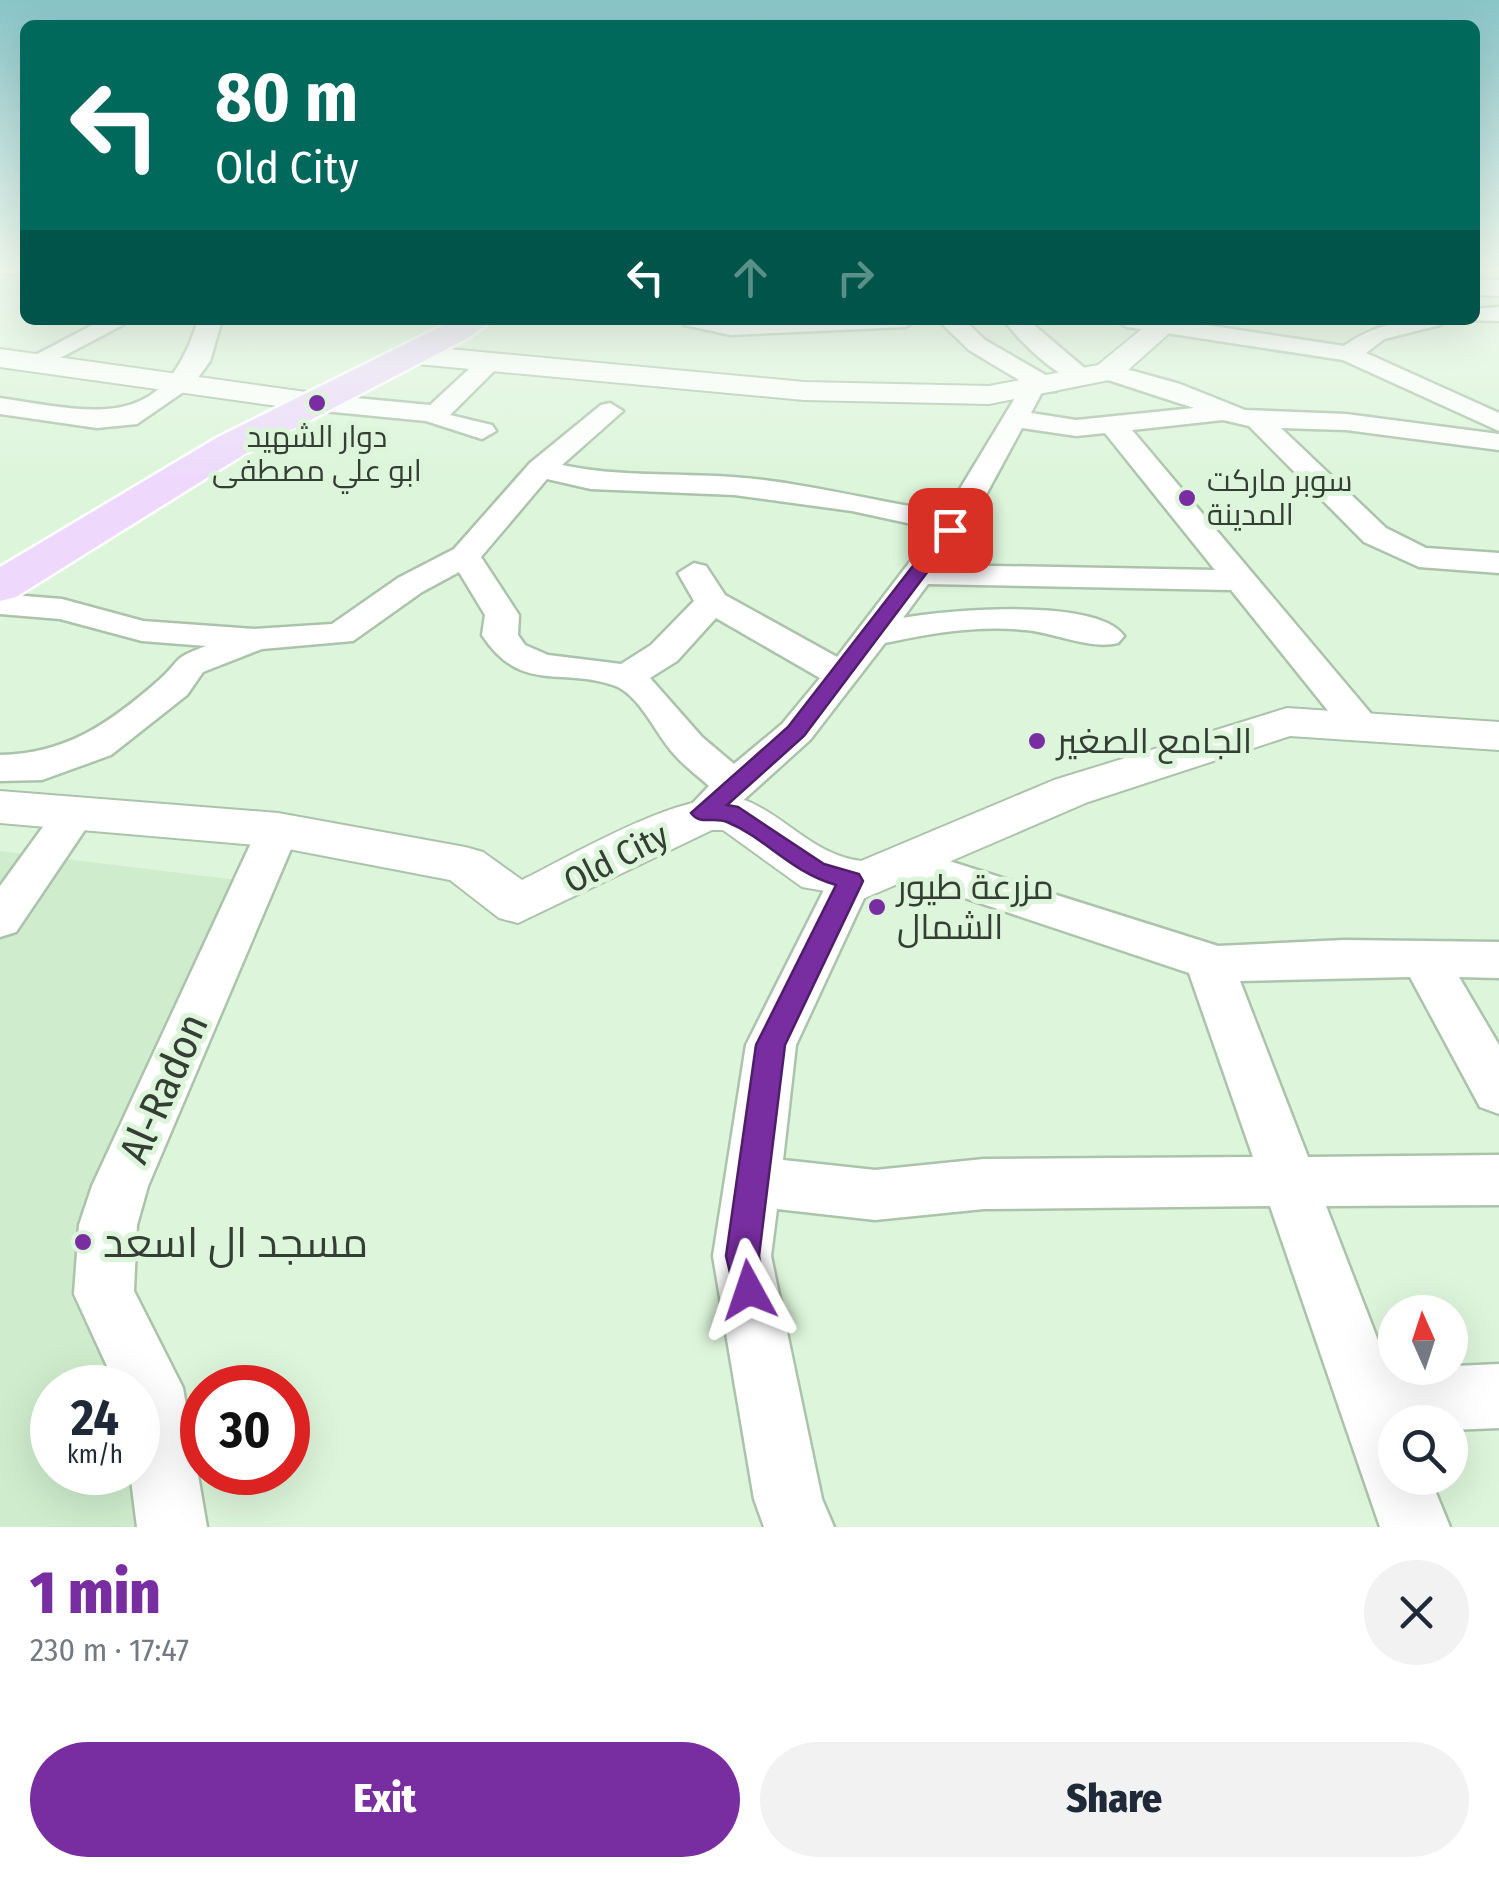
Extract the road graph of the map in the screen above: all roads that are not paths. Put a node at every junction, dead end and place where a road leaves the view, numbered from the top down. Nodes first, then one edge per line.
1 (85, 337) edge
2 (205, 337) edge
3 (447, 337) edge
4 (969, 337) edge
5 (1032, 337) edge
6 (1147, 337) edge
7 (1251, 337) edge
8 (1372, 337) edge
9 (1349, 354) junction
10 (417, 355) junction
11 (0, 358) edge
12 (34, 362) junction
13 (490, 363) junction
14 (1095, 374) junction
15 (183, 381) junction
16 (1031, 398) junction
17 (313, 402) junction
18 (0, 406) edge
19 (610, 410) dead end
20 (41, 412) junction
21 (1220, 412) junction
22 (436, 414) junction
23 (1258, 420) junction
24 (1499, 423) edge
25 (0, 424) edge
26 (1114, 426) junction
27 (482, 431) dead end
28 (1499, 442) edge
29 (540, 469) junction
30 (955, 523) junction
31 (465, 556) junction
32 (1499, 563) edge
33 (918, 574) junction
34 (1243, 580) junction
35 (0, 587) edge
36 (0, 604) edge
37 (874, 634) junction
38 (1106, 636) dead end
39 (257, 639) junction
40 (842, 674) junction
41 (627, 676) junction
42 (1359, 724) junction
43 (1499, 736) edge
44 (0, 768) edge
45 (718, 800) junction
46 (0, 807) edge
47 (76, 812) junction
48 (278, 830) junction
49 (908, 864) junction
50 (850, 881) junction
51 (0, 920) edge
52 (1424, 958) junction
53 (1499, 960) edge
54 (1209, 961) junction
55 (1499, 1092) edge
56 (1288, 1180) junction
57 (1499, 1180) edge
58 (752, 1182) junction
59 (1499, 1396) edge
60 (1370, 1402) junction
61 (1378, 1424) edge
62 (1403, 1495) edge
63 (172, 1527) edge
64 (799, 1527) edge
65 (1415, 1527) edge

1 - 12 street
2 - 15 street
3 - 10 main road
4 - 16 street
5 - 14 street
6 - 14 street
7 - 9 street
8 - 9 street
9 - 24 street
10 - 13 street
10 - 17 main road
11 - 12 street
12 - 15 street
13 - 16 street
13 - 22 street
14 - 16 street
14 - 21 street
15 - 17 street
15 - 20 street
16 - 26 street
16 - 30 street
17 - 22 street
17 - 35 main road
18 - 20 street
19 - 29 street
20 - 25 street
21 - 23 street
21 - 26 street
22 - 27 street
23 - 28 street
23 - 32 street
26 - 34 street
29 - 30 street
29 - 31 street
30 - 33 street
31 - 39 street
31 - 41 street
33 - 34 street
33 - 37 street
34 - 42 street
36 - 39 street
37 - 38 street
37 - 40 street
39 - 44 street
40 - 41 street
40 - 45 street
41 - 45 street
42 - 43 street
42 - 49 street
45 - 48 street, Old City
45 - 50 street, Old City
46 - 47 street, Old City
47 - 48 street, Old City
47 - 51 street
48 - 63 street, Al-Radon
49 - 50 street
49 - 54 street
50 - 58 street
52 - 53 street
52 - 54 street
52 - 55 street
54 - 56 street
56 - 57 street
56 - 58 street
56 - 60 street
58 - 64 street
59 - 60 street
60 - 61 street
62 - 65 street

